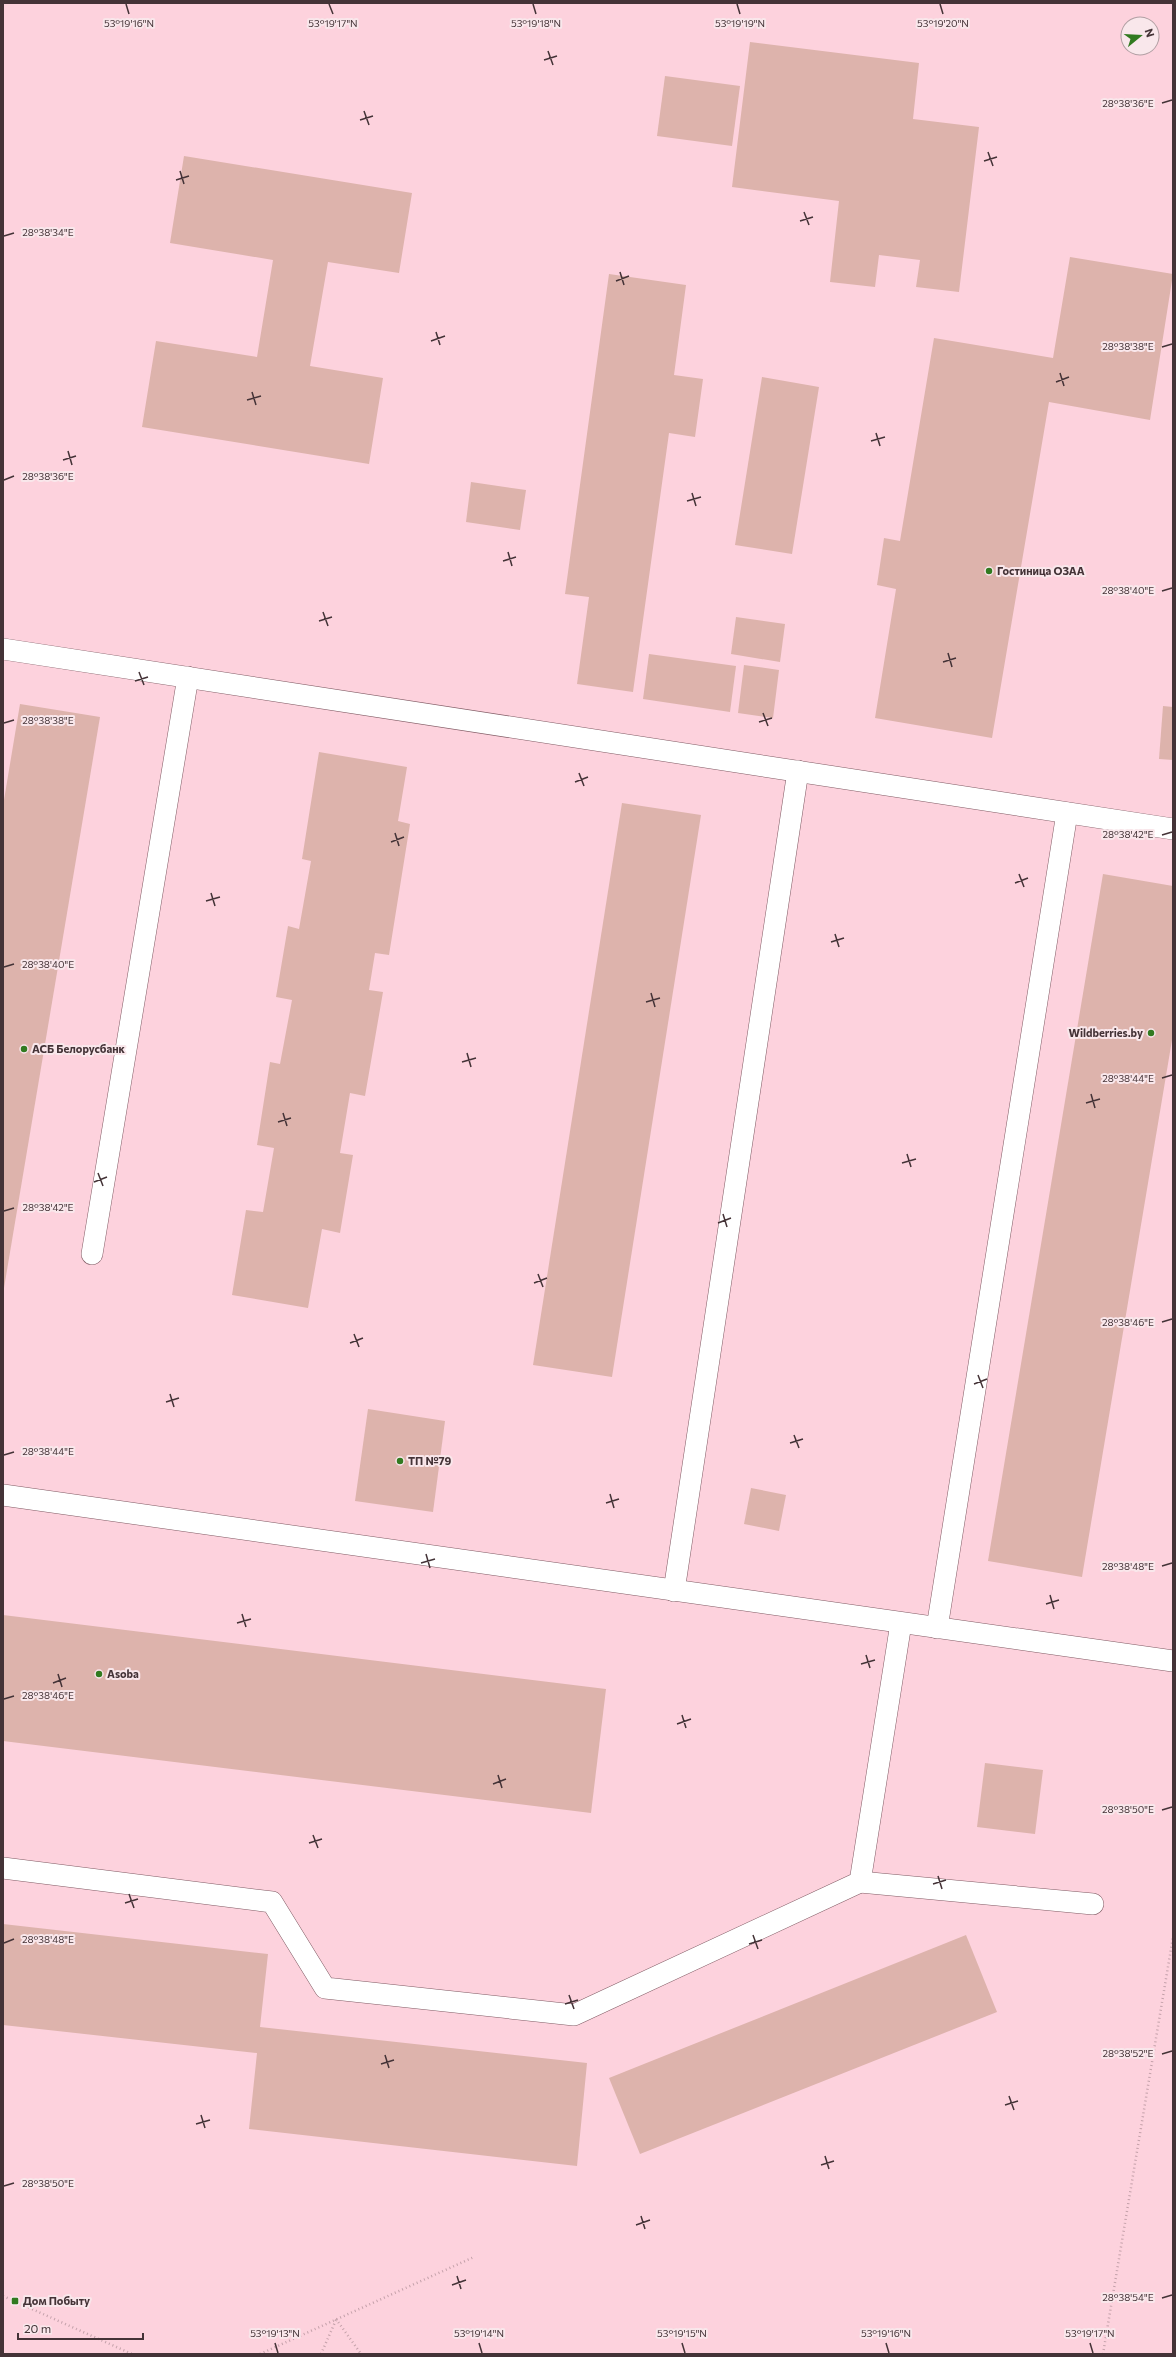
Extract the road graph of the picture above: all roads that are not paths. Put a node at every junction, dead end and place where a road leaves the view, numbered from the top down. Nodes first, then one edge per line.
1 (3, 649) edge
2 (188, 677) junction
3 (798, 771) junction
4 (1066, 813) junction
5 (1173, 829) edge
6 (92, 1254) dead end
7 (3, 1495) edge
8 (674, 1591) junction
9 (901, 1623) junction
10 (937, 1628) junction
11 (1173, 1660) edge
12 (3, 1868) edge
13 (860, 1882) junction
14 (1093, 1904) dead end

1 - 2 lane
2 - 3 lane
2 - 6 lane
3 - 4 lane
3 - 8 lane
4 - 5 lane
4 - 10 lane
7 - 8 lane
8 - 9 lane
9 - 10 lane
9 - 13 lane
10 - 11 lane
12 - 13 lane
13 - 14 lane

